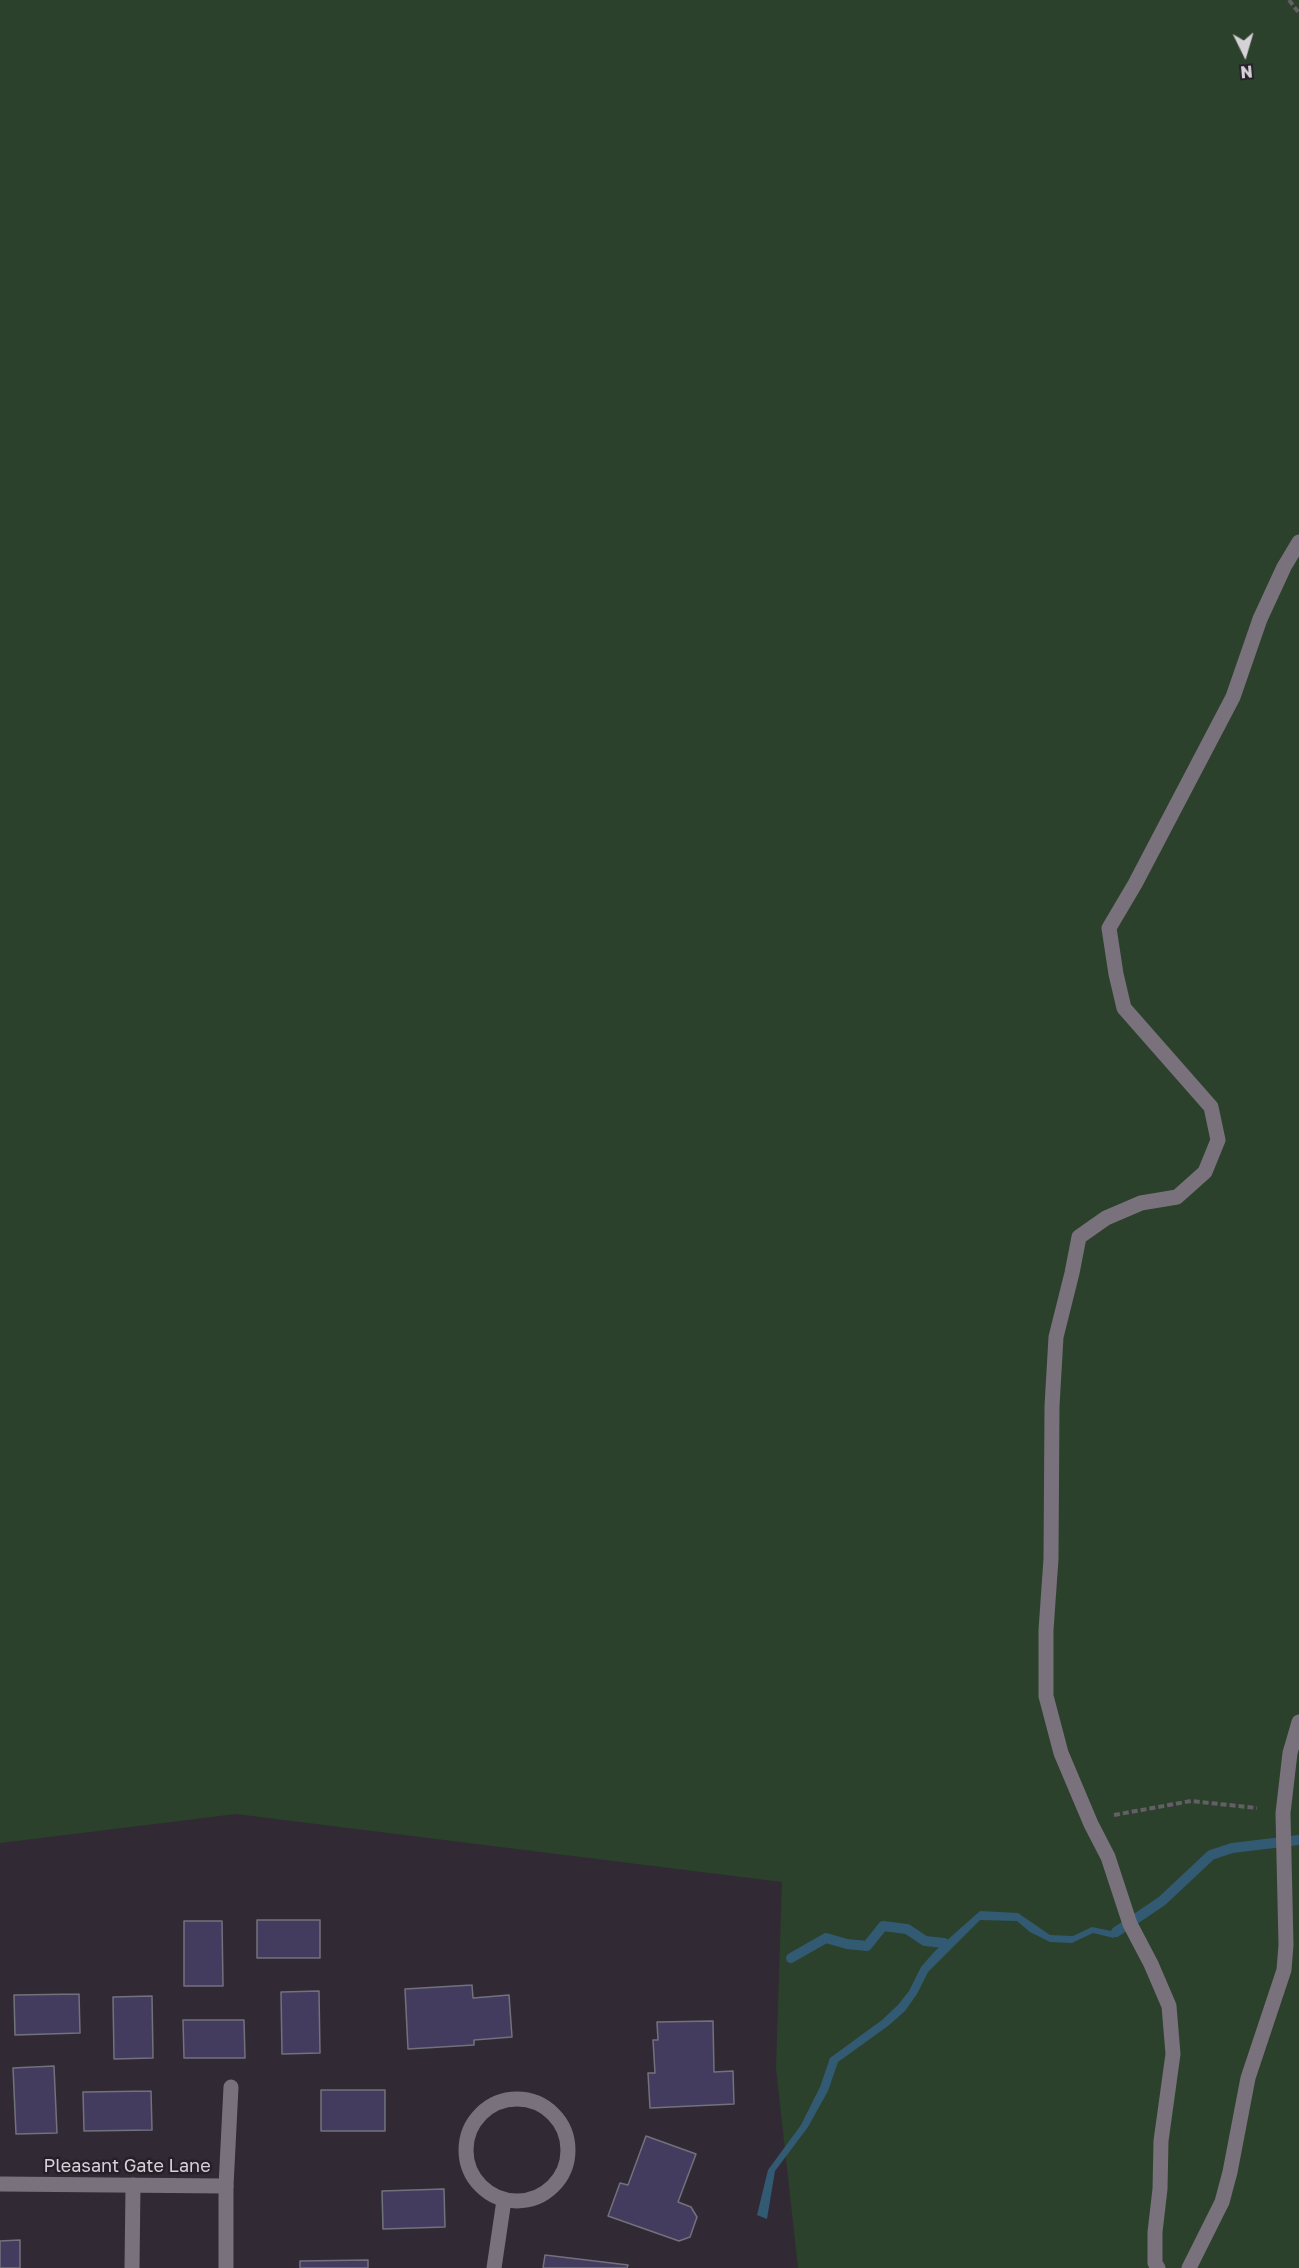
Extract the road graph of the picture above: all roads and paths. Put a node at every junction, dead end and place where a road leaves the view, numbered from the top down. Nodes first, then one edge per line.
1 (1289, 0) edge
2 (1299, 13) edge
3 (1299, 542) edge
4 (1299, 1722) edge
5 (1282, 1813) junction
6 (1090, 1824) junction
7 (231, 2087) dead end
8 (0, 2184) edge
9 (133, 2185) junction
10 (226, 2186) junction
11 (504, 2199) junction
12 (132, 2268) edge
13 (226, 2268) edge
14 (494, 2268) edge
15 (1158, 2268) edge
16 (1189, 2268) edge

1 - 2 path
3 - 6 street
4 - 5 street
5 - 6 path
5 - 16 street
6 - 15 street
7 - 10 street, Pleasant Gate Lane
8 - 9 street, Pleasant Gate Lane
9 - 10 street, Pleasant Gate Lane
9 - 12 street
10 - 13 street
11 - 11 street
11 - 14 street

